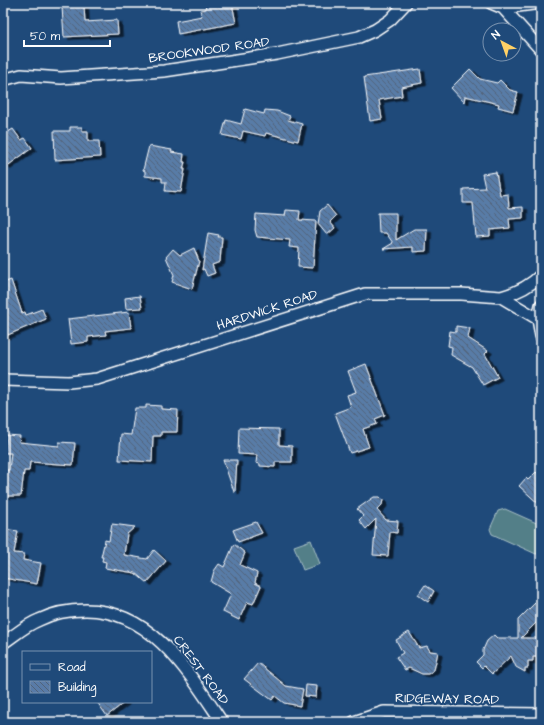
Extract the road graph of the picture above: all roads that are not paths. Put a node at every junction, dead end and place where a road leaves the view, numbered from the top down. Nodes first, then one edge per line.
1 (406, 3) edge
2 (491, 3) edge
3 (541, 3) edge
4 (503, 8) junction
5 (541, 50) edge
6 (3, 80) edge
7 (541, 275) edge
8 (501, 297) junction
9 (541, 305) edge
10 (538, 319) junction
11 (541, 336) edge
12 (3, 380) edge
13 (3, 643) edge
14 (436, 712) junction
15 (541, 714) edge
16 (496, 718) edge
17 (222, 722) edge
18 (354, 722) edge
19 (447, 722) edge

1 - 6 street, BROOKWOOD ROAD
2 - 4 street
3 - 4 street
4 - 5 street
7 - 8 street
8 - 10 street, HARDWICK ROAD
8 - 12 street, HARDWICK ROAD
9 - 10 street
10 - 11 street
13 - 17 street, CREST ROAD
14 - 16 street, RIDGEWAY ROAD
14 - 18 street, RIDGEWAY ROAD
14 - 19 street
15 - 16 street, RIDGEWAY ROAD

